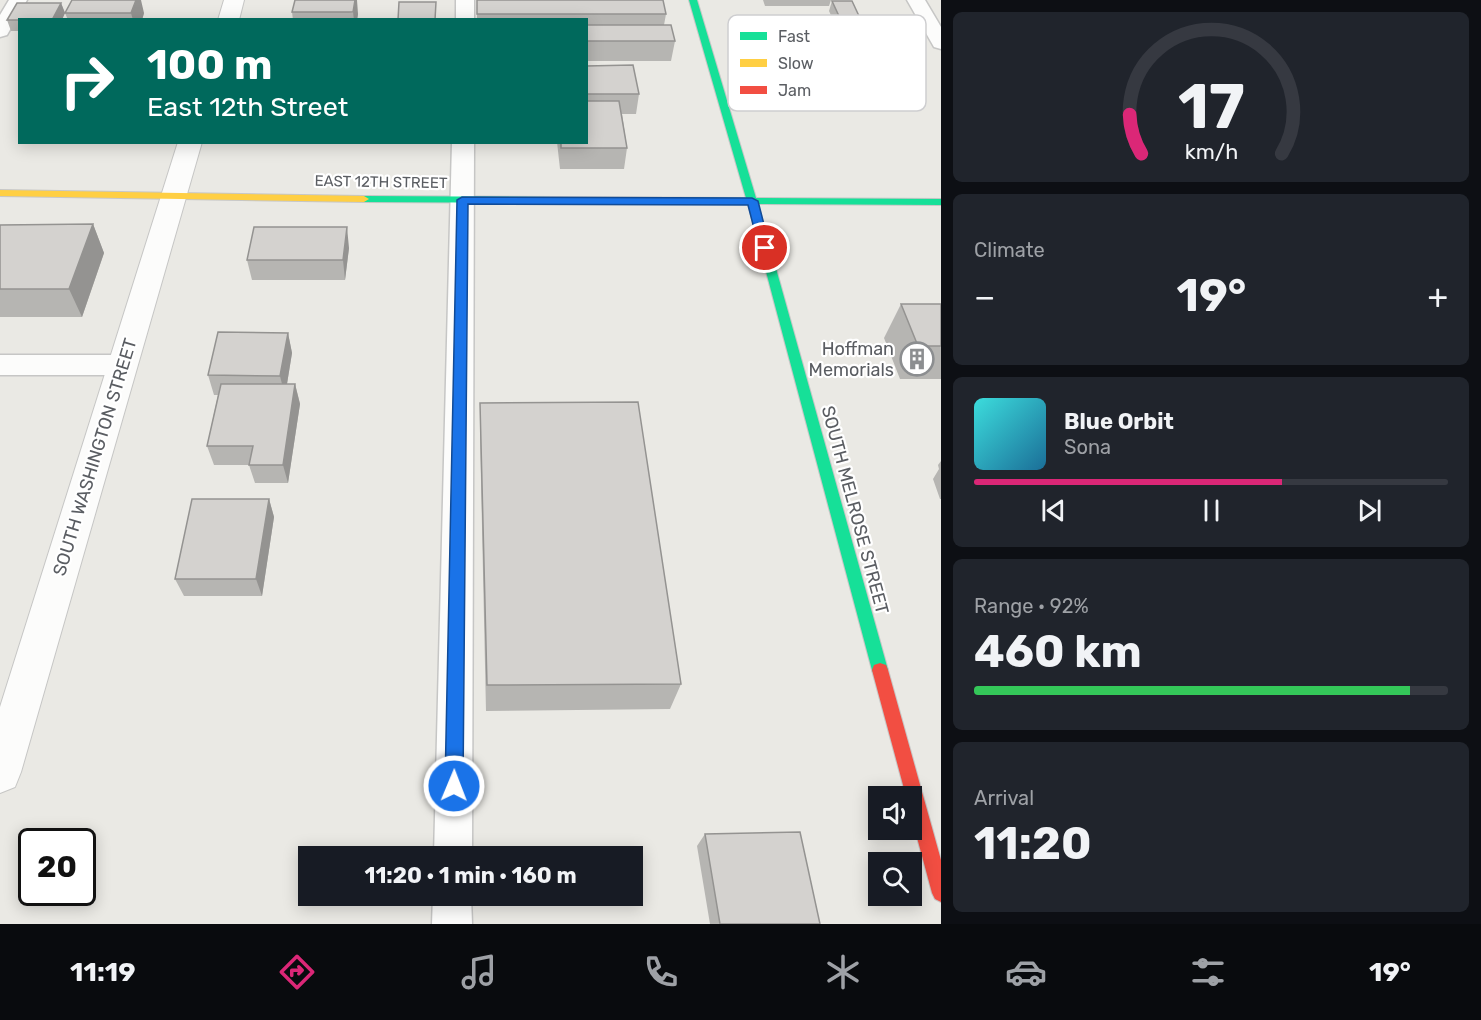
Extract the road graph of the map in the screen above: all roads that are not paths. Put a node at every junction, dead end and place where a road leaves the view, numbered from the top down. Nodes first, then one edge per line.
1 (18, 0) edge
2 (234, 0) edge
3 (465, 0) edge
4 (693, 0) edge
5 (916, 0) edge
6 (925, 15) edge
7 (926, 17) edge
8 (229, 18) edge
9 (465, 18) edge
10 (0, 31) edge
11 (941, 43) edge
12 (189, 144) edge
13 (463, 144) edge
14 (0, 193) edge
15 (175, 194) junction
16 (462, 200) junction
17 (752, 201) junction
18 (941, 202) edge
19 (0, 365) edge
20 (123, 365) junction
21 (0, 772) edge
22 (453, 846) edge
23 (941, 893) edge
24 (452, 906) edge
25 (452, 924) edge

1 - 10 lane
2 - 8 street
3 - 9 lane
4 - 17 street, SOUTH MELROSE STREET
5 - 6 lane
7 - 11 lane
12 - 15 street, SOUTH WASHINGTON STREET
13 - 16 lane
14 - 15 street, EAST 12TH STREET
15 - 16 street, EAST 12TH STREET
15 - 20 street, SOUTH WASHINGTON STREET
16 - 17 street, EAST 12TH STREET
16 - 22 lane
17 - 18 street, EAST 12TH STREET
17 - 23 street, SOUTH MELROSE STREET
19 - 20 lane
20 - 21 street, SOUTH WASHINGTON STREET
24 - 25 lane

